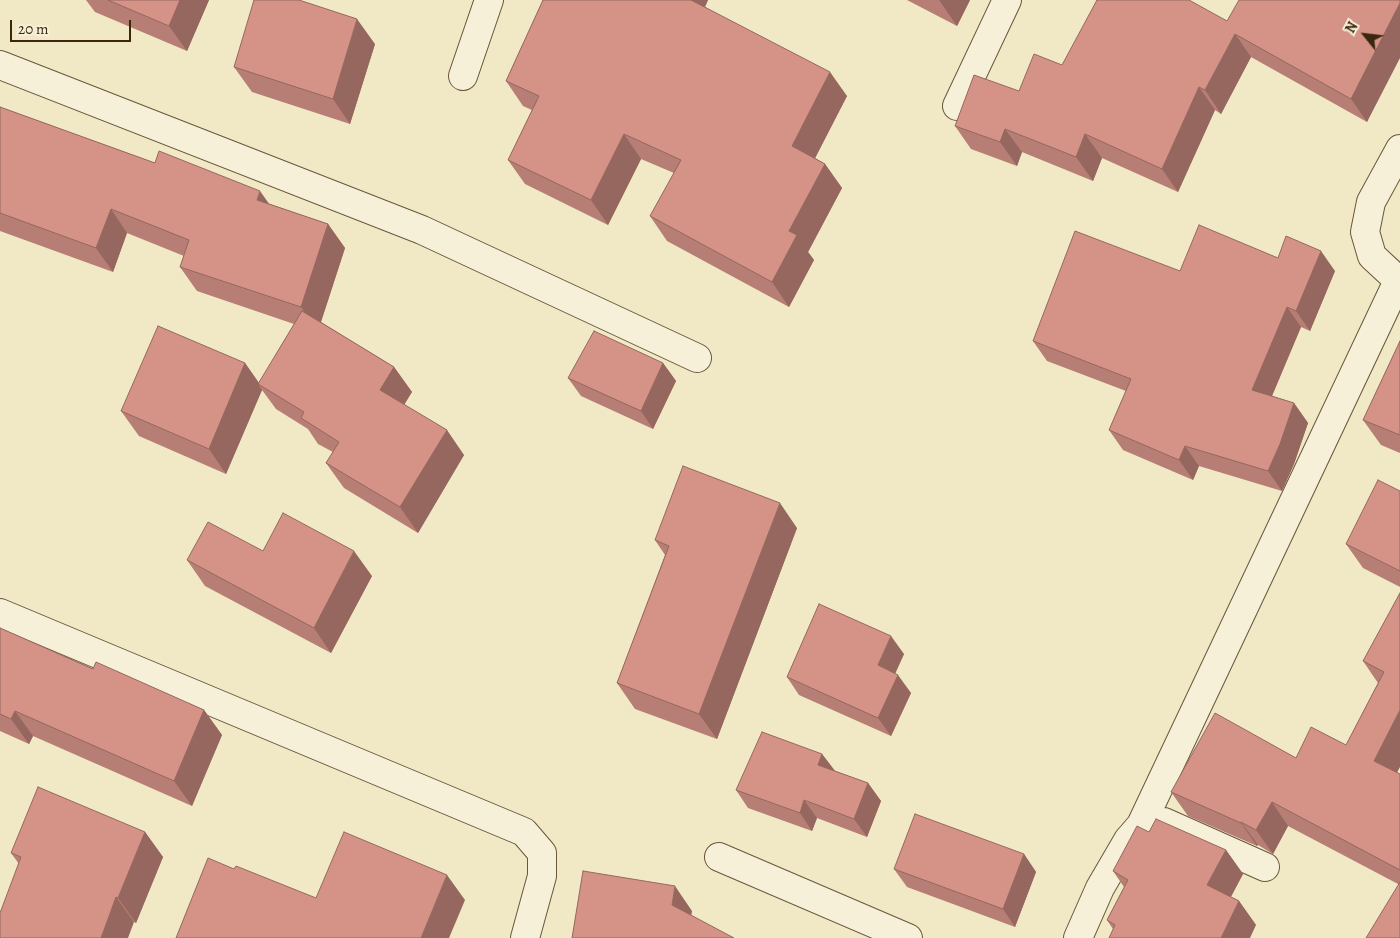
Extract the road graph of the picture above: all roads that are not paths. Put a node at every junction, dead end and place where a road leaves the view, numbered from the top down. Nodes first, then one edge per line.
1 (490, 0) edge
2 (1007, 0) edge
3 (0, 65) edge
4 (463, 76) dead end
5 (957, 106) dead end
6 (1400, 149) edge
7 (1399, 282) edge
8 (697, 358) dead end
9 (0, 614) edge
10 (1141, 825) junction
11 (719, 857) dead end
12 (1265, 867) dead end
13 (525, 938) edge
14 (908, 938) edge
15 (1078, 938) edge

1 - 4 street
2 - 5 street
3 - 8 street
6 - 7 street
7 - 10 street
9 - 13 street
10 - 12 street
10 - 15 street
11 - 14 street

